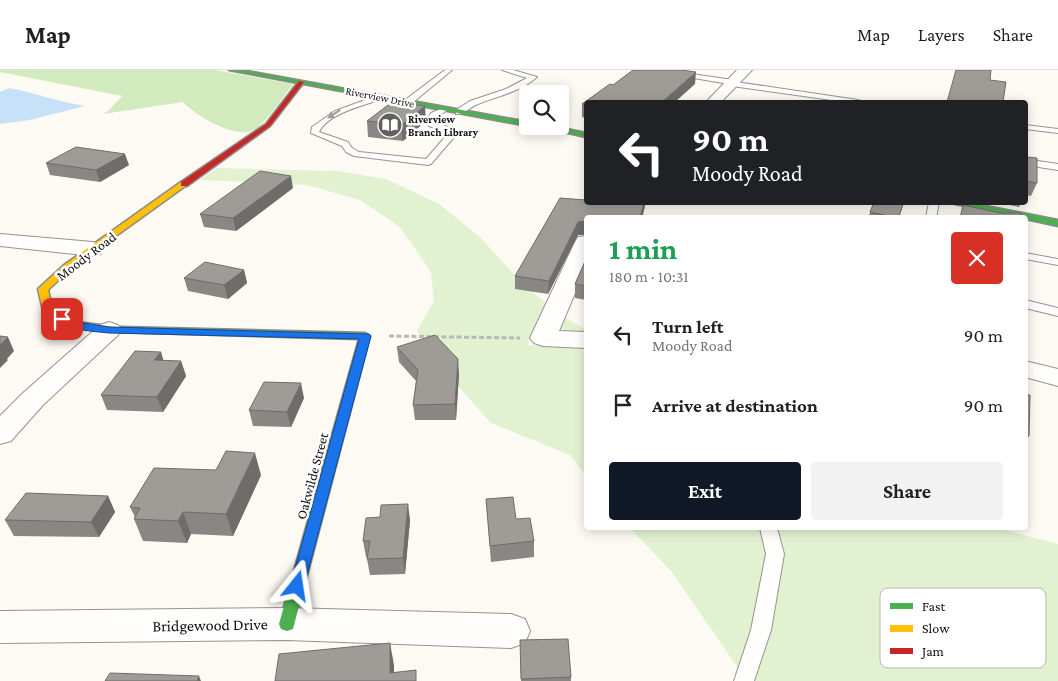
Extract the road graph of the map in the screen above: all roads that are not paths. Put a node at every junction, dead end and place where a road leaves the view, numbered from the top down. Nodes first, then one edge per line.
1 (232, 70) edge
2 (449, 70) edge
3 (505, 70) edge
4 (650, 70) edge
5 (745, 70) edge
6 (301, 82) junction
7 (732, 83) junction
8 (715, 100) edge
9 (845, 100) edge
10 (379, 102) junction
11 (408, 102) junction
12 (445, 109) junction
13 (459, 112) junction
14 (519, 122) edge
15 (1028, 127) edge
16 (569, 132) edge
17 (1058, 132) edge
18 (584, 135) edge
19 (1028, 162) edge
20 (1058, 167) edge
21 (965, 205) edge
22 (1017, 215) edge
23 (1028, 217) edge
24 (1058, 223) edge
25 (0, 240) edge
26 (584, 246) edge
27 (93, 249) junction
28 (1028, 257) edge
29 (1058, 262) edge
30 (1028, 305) edge
31 (1058, 312) edge
32 (109, 330) junction
33 (365, 336) joint
34 (584, 340) edge
35 (1028, 370) edge
36 (1058, 378) edge
37 (0, 434) edge
38 (769, 530) edge
39 (287, 624) junction
40 (0, 627) edge
41 (510, 631) dead end
42 (744, 681) edge

1 - 6 street, Riverview Drive
2 - 11 lane
3 - 13 lane
4 - 7 lane
5 - 7 street
6 - 10 street, Riverview Drive
6 - 27 street, Moody Road
7 - 8 street
7 - 9 lane
10 - 11 street, Riverview Drive
10 -> 12 lane
11 - 12 street, Riverview Drive
12 - 13 street, Riverview Drive
13 - 14 street, Riverview Drive
15 - 17 lane
16 - 18 street
19 - 20 lane
21 - 22 street
23 - 24 street
25 - 27 street
26 - 34 street
27 - 32 street, Moody Road
28 - 29 lane
30 - 31 lane
32 - 33 street, Moody Road
32 - 37 street
33 - 39 street, Oakwilde Street
35 - 36 street
38 - 42 lane
39 - 40 street, Bridgewood Drive
39 - 41 street, Bridgewood Drive

